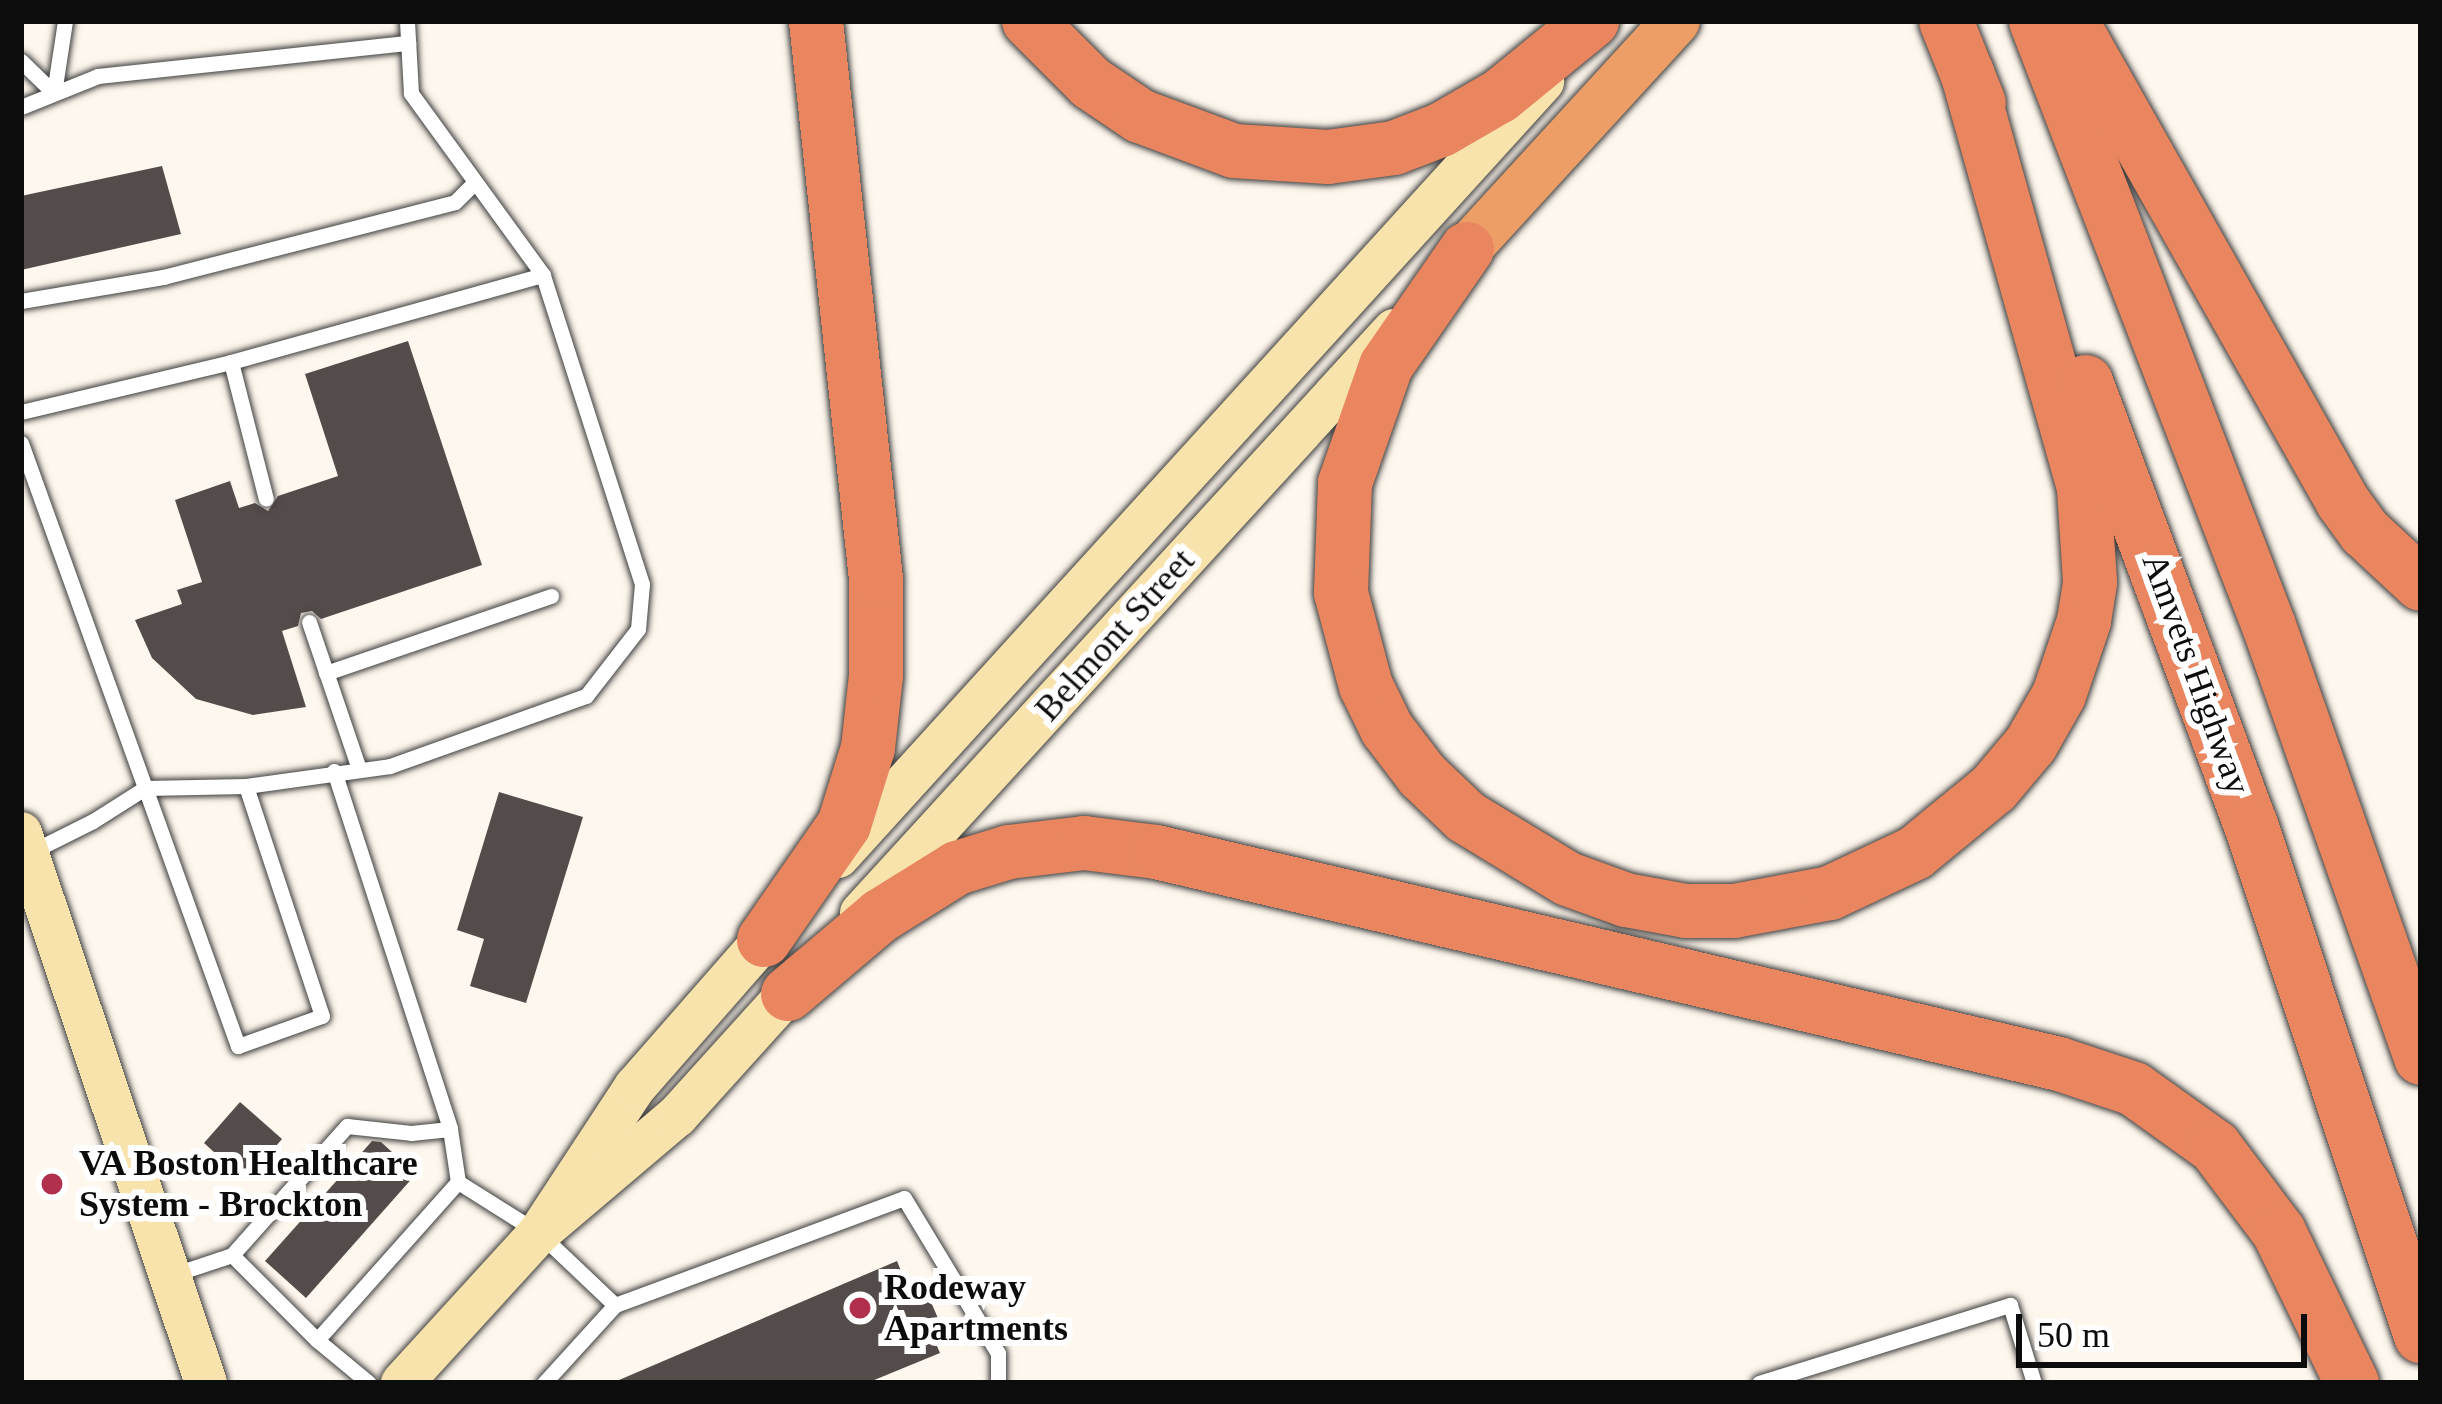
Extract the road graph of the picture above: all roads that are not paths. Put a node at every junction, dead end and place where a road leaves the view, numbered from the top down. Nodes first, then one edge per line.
1 (65, 21) edge
2 (407, 21) edge
3 (816, 21) edge
4 (1029, 21) edge
5 (1595, 21) edge
6 (1676, 21) edge
7 (1946, 21) edge
8 (2036, 21) edge
9 (2071, 21) edge
10 (408, 43) junction
11 (21, 61) edge
12 (1967, 73) junction
13 (54, 93) junction
14 (21, 107) edge
15 (473, 184) junction
16 (1468, 249) junction
17 (543, 275) junction
18 (21, 301) edge
19 (231, 362) junction
20 (21, 412) edge
21 (21, 443) edge
22 (266, 499) dead end
23 (2421, 584) edge
24 (551, 596) dead end
25 (309, 622) dead end
26 (326, 673) junction
27 (359, 769) junction
28 (334, 771) junction
29 (246, 786) junction
30 (145, 788) junction
31 (24, 843) edge
32 (764, 940) junction
33 (788, 994) junction
34 (2421, 1058) edge
35 (450, 1129) junction
36 (458, 1182) junction
37 (538, 1233) junction
38 (232, 1255) junction
39 (170, 1276) junction
40 (614, 1305) junction
41 (2421, 1336) edge
42 (317, 1340) junction
43 (206, 1383) edge
44 (369, 1383) edge
45 (402, 1383) edge
46 (544, 1383) edge
47 (998, 1383) edge
48 (1759, 1383) edge
49 (2034, 1383) edge
50 (2352, 1383) edge

1 - 13 lane
2 - 10 lane
3 - 32 highway
4 - 5 highway
5 - 32 main road, Belmont Street
6 - 16 highway, Belmont Street
7 - 12 highway, Amvets Highway
8 - 34 highway
9 - 23 highway
10 - 13 lane
10 - 15 lane
11 - 13 lane
12 - 16 highway
12 - 41 highway, Amvets Highway
13 - 14 lane
15 - 17 lane
15 - 18 lane
16 - 33 main road, Belmont Street
17 - 19 lane
17 - 27 lane
19 - 20 lane
19 - 22 lane
21 - 30 lane
24 - 26 lane
25 - 26 lane
26 - 27 lane
27 - 28 lane
28 - 29 lane
28 - 35 lane
29 - 30 lane
29 - 30 lane
30 - 31 lane
31 - 39 main road
32 - 37 main road, Belmont Street
33 - 37 main road, Belmont Street
33 - 50 highway
35 - 36 lane
35 - 38 lane
36 - 37 lane
36 - 42 lane
37 - 40 lane
37 - 45 main road, Belmont Street
38 - 39 lane
38 - 42 lane
39 - 43 main road
40 - 46 lane
40 - 47 lane
42 - 44 lane
48 - 49 lane

